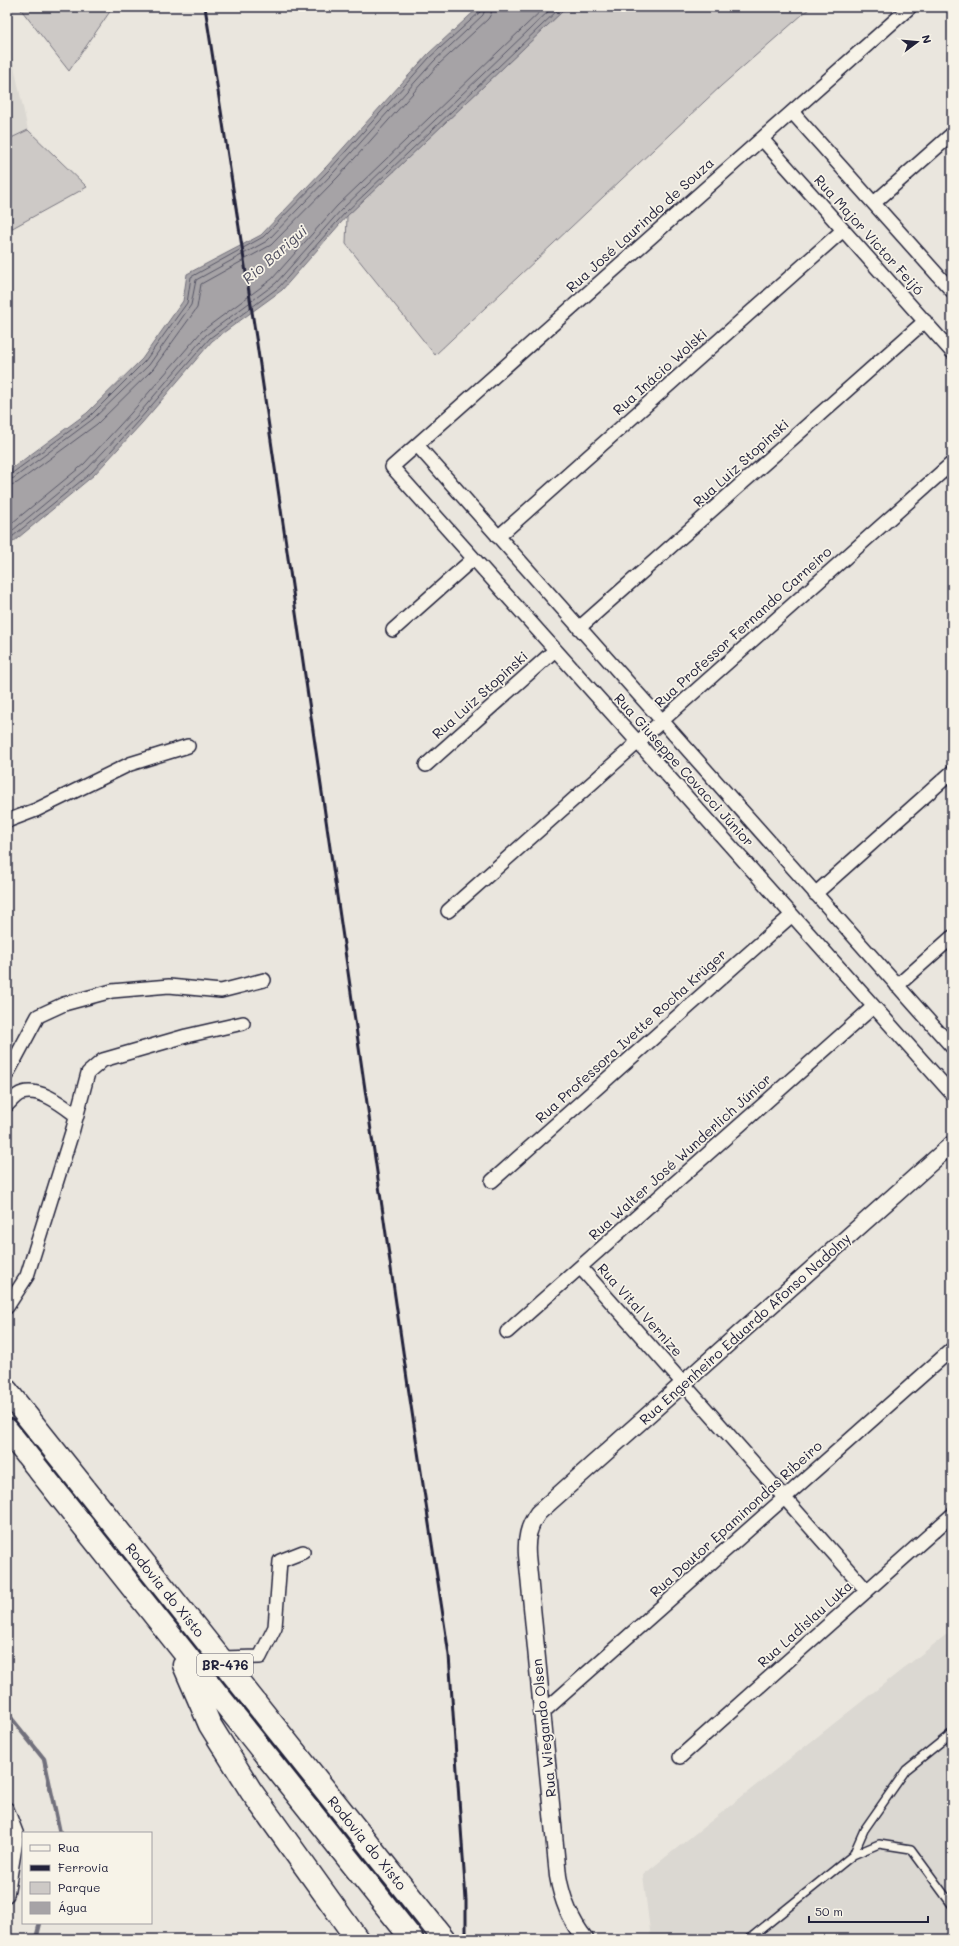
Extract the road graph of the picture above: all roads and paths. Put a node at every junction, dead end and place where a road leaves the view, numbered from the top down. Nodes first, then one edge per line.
1 (910, 7) edge
2 (792, 112) junction
3 (952, 134) edge
4 (762, 139) junction
5 (874, 203) junction
6 (843, 230) junction
7 (952, 290) edge
8 (925, 321) junction
9 (952, 352) edge
10 (416, 445) junction
11 (952, 463) edge
12 (392, 467) joint
13 (498, 537) junction
14 (473, 559) junction
15 (579, 628) junction
16 (393, 630) dead end
17 (555, 650) junction
18 (662, 721) junction
19 (638, 742) junction
20 (188, 746) dead end
21 (426, 765) dead end
22 (952, 772) edge
23 (7, 821) edge
24 (815, 894) junction
25 (448, 911) dead end
26 (792, 914) junction
27 (952, 937) edge
28 (264, 980) dead end
29 (897, 986) junction
30 (874, 1007) junction
31 (243, 1022) dead end
32 (952, 1047) edge
33 (7, 1074) edge
34 (952, 1094) edge
35 (7, 1105) edge
36 (77, 1116) junction
37 (952, 1144) edge
38 (492, 1181) dead end
39 (580, 1267) junction
40 (7, 1307) edge
41 (508, 1332) dead end
42 (952, 1349) edge
43 (683, 1383) junction
44 (7, 1391) edge
45 (7, 1430) edge
46 (785, 1498) junction
47 (538, 1513) joint
48 (952, 1516) edge
49 (303, 1552) dead end
50 (867, 1591) junction
51 (172, 1637) junction
52 (220, 1658) junction
53 (542, 1713) junction
54 (952, 1733) edge
55 (680, 1757) dead end
56 (7, 1809) edge
57 (853, 1855) junction
58 (7, 1895) edge
59 (952, 1905) edge
60 (357, 1939) edge
61 (412, 1939) edge
62 (444, 1939) edge
63 (585, 1939) edge
64 (749, 1939) edge

1 - 2 street, Rua José Laurindo de Souza
2 - 4 street, Rua José Laurindo de Souza
2 - 5 street, Rua Major Victor Feijó
3 - 5 street
4 - 6 street, Rua Major Victor Feijó
4 - 10 street, Rua José Laurindo de Souza
5 - 7 street, Rua Major Victor Feijó
6 - 8 street, Rua Major Victor Feijó
6 - 13 street, Rua Inácio Wolski
8 - 9 street, Rua Major Victor Feijó
8 - 15 street, Rua Luiz Stopinski
10 - 12 street, Rua José Laurindo de Souza
10 - 13 street, Rua Giuseppe Covacci Júnior
11 - 18 street, Rua Professor Fernando Carneiro
12 - 14 street, Rua Giuseppe Covacci Júnior
13 - 15 street, Rua Giuseppe Covacci Júnior
14 - 16 street
14 - 17 street, Rua Giuseppe Covacci Júnior
15 - 18 street, Rua Giuseppe Covacci Júnior
17 - 19 street, Rua Giuseppe Covacci Júnior
17 - 21 street, Rua Luiz Stopinski
18 - 19 street, Rua Professor Fernando Carneiro
18 - 24 street, Rua Giuseppe Covacci Júnior
19 - 25 street, Rua Professor Fernando Carneiro
19 - 26 street, Rua Giuseppe Covacci Júnior
20 - 23 street
22 - 24 street
24 - 29 street, Rua Giuseppe Covacci Júnior
26 - 30 street, Rua Giuseppe Covacci Júnior
26 - 38 street, Rua Professora Ivette Rocha Krüger
27 - 29 street
28 - 33 street
29 - 32 street, Rua Giuseppe Covacci Júnior
30 - 34 street, Rua Giuseppe Covacci Júnior
30 - 39 street, Rua Walter José Wunderlich Júnior
31 - 36 street
35 - 36 street
36 - 40 street
37 - 43 street, Rua Engenheiro Eduardo Afonso Nadolny
39 - 41 street, Rua Walter José Wunderlich Júnior
39 - 43 street, Rua Vital Vernize
42 - 46 street, Rua Doutor Epaminondas Ribeiro
43 - 46 street, Rua Vital Vernize
43 - 47 street, Rua Engenheiro Eduardo Afonso Nadolny
44 - 52 highway, Rodovia do Xisto / BR-476
45 - 51 highway, Rodovia do Xisto / BR-476
46 - 50 street, Rua Vital Vernize
46 - 53 street, Rua Doutor Epaminondas Ribeiro
47 - 53 street, Rua Wiegando Olsen
48 - 50 street, Rua Ladislau Luka
49 - 52 street
50 - 55 street, Rua Ladislau Luka
51 - 60 highway
51 - 61 highway, Rodovia do Xisto / BR-476
52 - 62 highway, Rodovia do Xisto / BR-476
53 - 63 street, Rua Wiegando Olsen
54 - 57 lane
56 - 58 street
57 - 59 lane
57 - 64 lane

